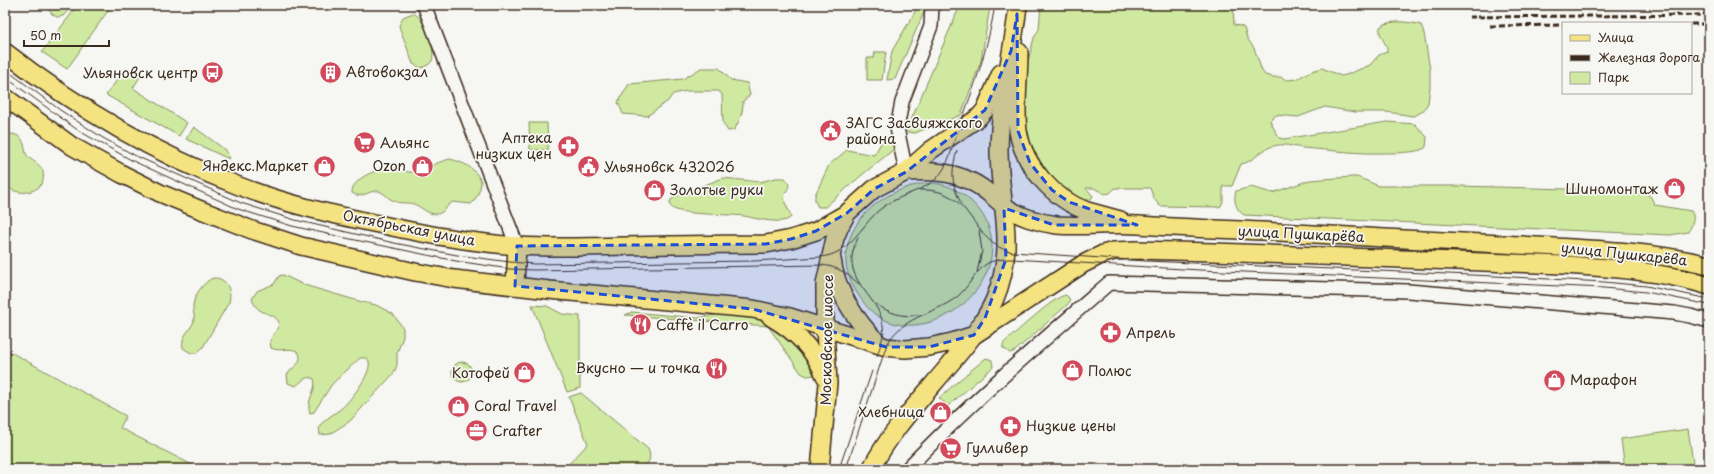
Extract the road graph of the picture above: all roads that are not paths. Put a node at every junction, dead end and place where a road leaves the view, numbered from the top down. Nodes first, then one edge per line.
1 (424, 5) edge
2 (932, 5) edge
3 (1018, 10) edge
4 (1011, 51) junction
5 (5, 52) edge
6 (5, 97) edge
7 (906, 172) junction
8 (1004, 206) junction
9 (847, 213) junction
10 (1137, 225) junction
11 (517, 246) junction
12 (832, 255) junction
13 (1709, 265) edge
14 (514, 286) junction
15 (1709, 286) edge
16 (753, 308) junction
17 (1709, 321) edge
18 (825, 328) junction
19 (974, 335) junction
20 (881, 346) junction
21 (828, 383) junction
22 (820, 469) edge
23 (870, 469) edge
24 (907, 469) edge

1 - 11 street
2 - 7 street
3 - 4 main road, Московское шоссе
3 - 10 main road
4 - 7 main road, Московское шоссе
4 - 8 main road, Московское шоссе
5 - 11 main road, Октябрьская улица
6 - 14 main road
7 - 8 main road, улица Пушкарёва
7 - 9 main road, Московское шоссе
8 - 10 main road, улица Пушкарёва
8 - 19 main road, Московское шоссе
9 - 11 main road, Октябрьская улица
9 - 12 main road, Московское шоссе
10 - 13 main road, улица Пушкарёва
11 - 14 main road
12 - 18 main road, Московское шоссе
12 - 20 main road
14 - 16 main road
15 - 19 main road, улица Пушкарёва
16 - 18 main road
16 - 21 main road
17 - 24 street
18 - 20 main road
18 - 21 main road, Московское шоссе
19 - 20 main road
19 - 23 main road
21 - 22 main road, Московское шоссе

